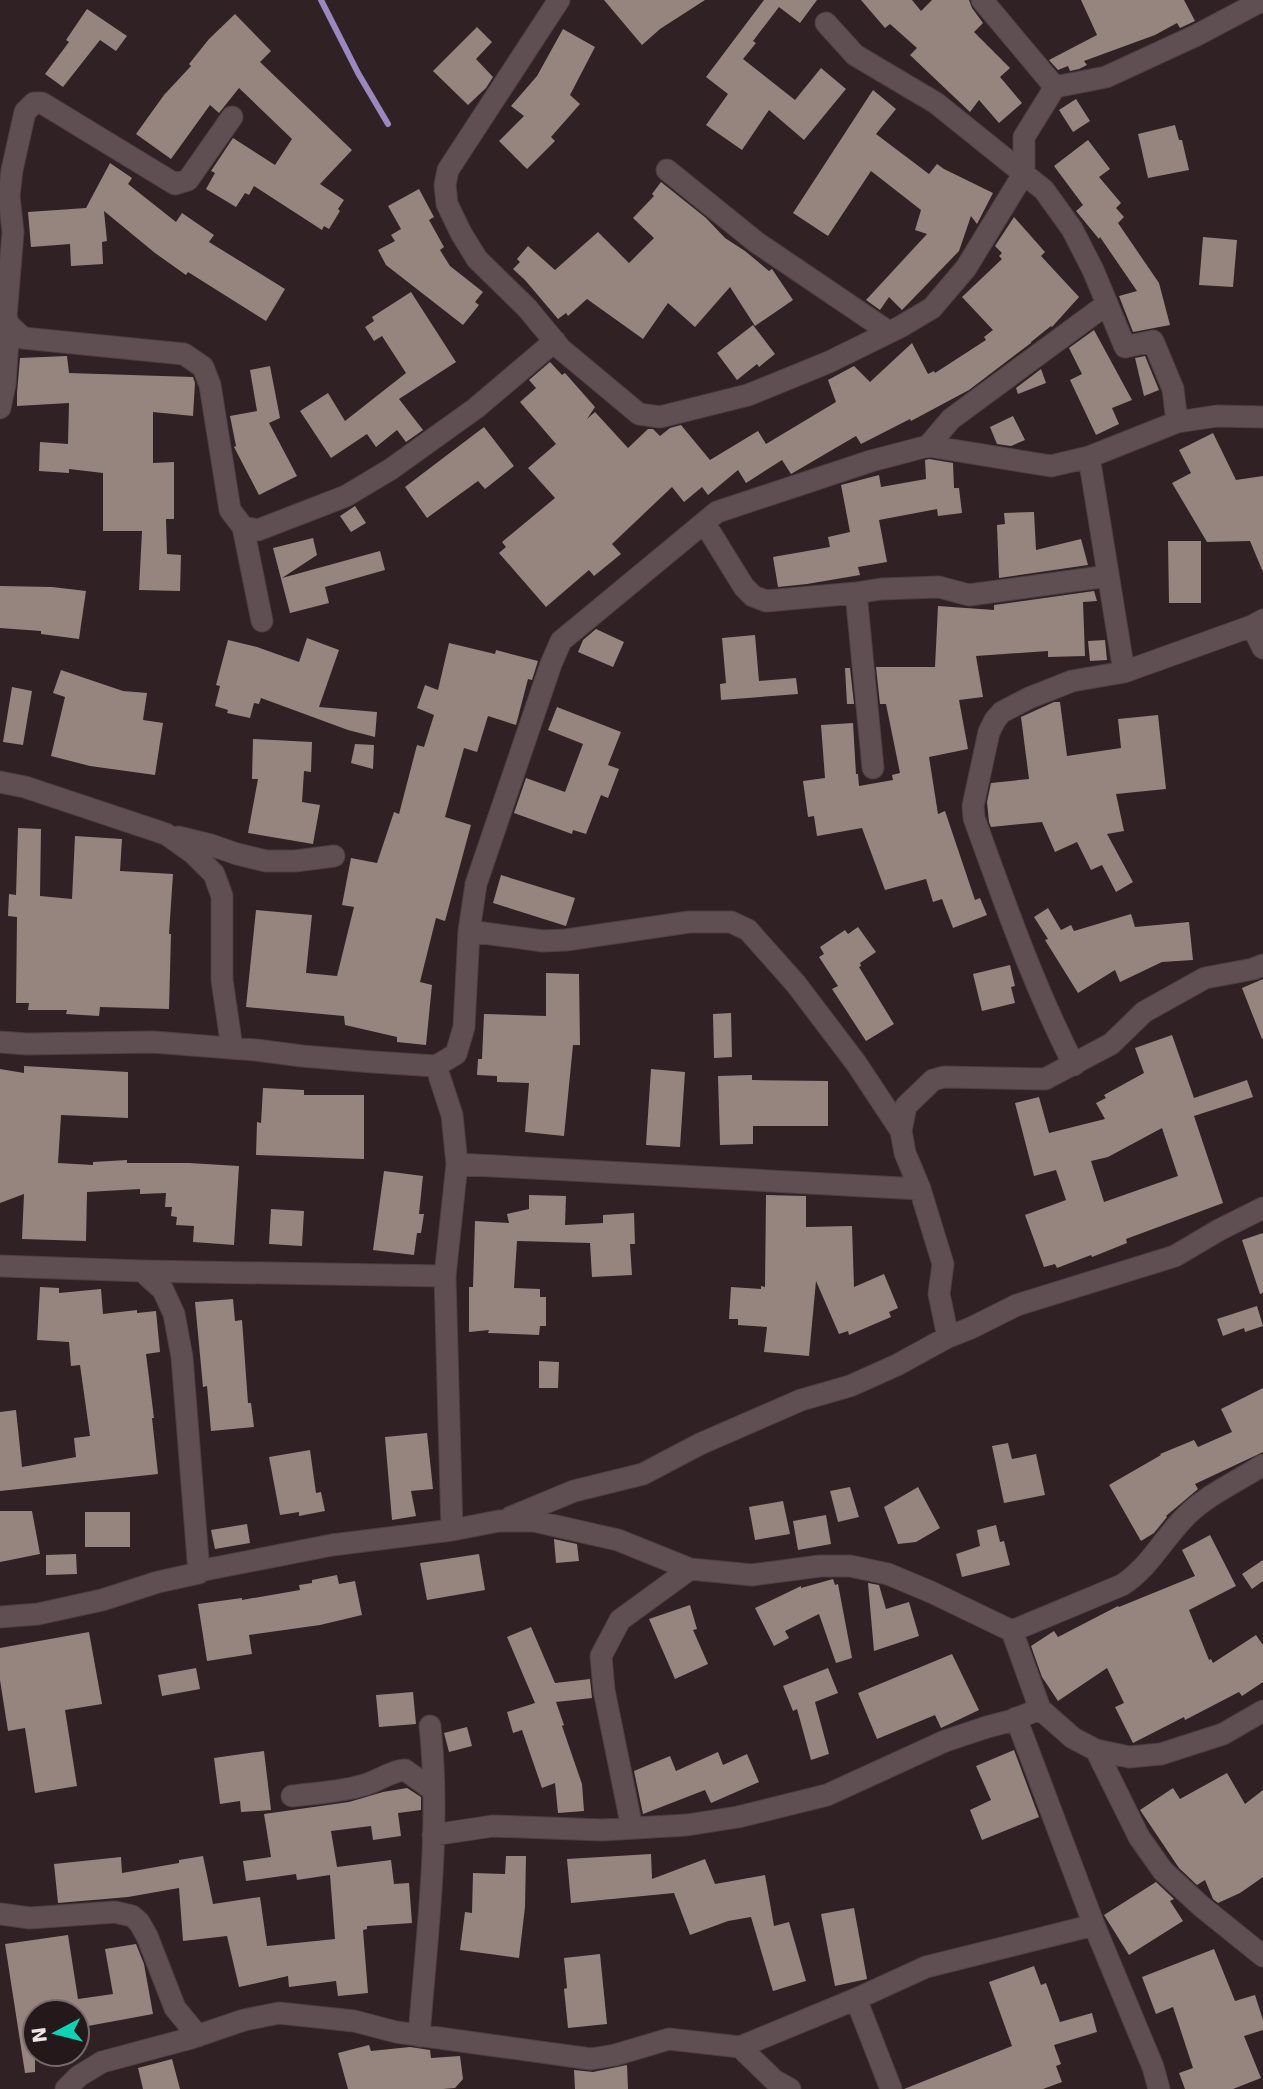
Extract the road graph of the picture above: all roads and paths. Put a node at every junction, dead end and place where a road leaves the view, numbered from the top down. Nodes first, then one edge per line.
1 (559, 0) edge
2 (982, 0) edge
3 (1263, 1) edge
4 (826, 23) dead end
5 (1055, 86) junction
6 (233, 117) dead end
7 (6, 168) edge
8 (667, 170) dead end
9 (1024, 173) junction
10 (1107, 304) junction
11 (9, 325) junction
12 (889, 332) junction
13 (555, 341) junction
14 (0, 408) edge
15 (1263, 417) edge
16 (1177, 422) junction
17 (928, 446) junction
18 (1089, 457) junction
19 (705, 524) junction
20 (243, 527) junction
21 (1108, 576) junction
22 (856, 593) junction
23 (262, 621) dead end
24 (1258, 623) edge
25 (1263, 648) edge
26 (1124, 672) junction
27 (873, 768) dead end
28 (0, 782) edge
29 (166, 834) junction
30 (334, 856) dead end
31 (469, 931) junction
32 (1263, 965) edge
33 (0, 1042) edge
34 (232, 1048) junction
35 (1074, 1065) junction
36 (436, 1066) junction
37 (901, 1131) junction
38 (457, 1164) junction
39 (920, 1189) junction
40 (1263, 1208) edge
41 (0, 1266) edge
42 (142, 1271) junction
43 (445, 1276) junction
44 (948, 1337) junction
45 (1263, 1465) edge
46 (499, 1521) junction
47 (452, 1530) junction
48 (691, 1569) junction
49 (199, 1573) junction
50 (0, 1617) edge
51 (1012, 1631) junction
52 (1040, 1709) junction
53 (1263, 1711) edge
54 (1016, 1718) junction
55 (430, 1726) dead end
56 (1096, 1750) junction
57 (427, 1779) junction
58 (292, 1796) dead end
59 (632, 1828) junction
60 (433, 1835) junction
61 (0, 1914) edge
62 (1094, 1925) junction
63 (1263, 1956) edge
64 (856, 1999) junction
65 (198, 2036) junction
66 (419, 2036) junction
67 (740, 2048) junction
68 (66, 2089) edge
69 (790, 2089) edge
70 (891, 2089) edge
71 (1159, 2089) edge

1 - 13 street
2 - 5 street
3 - 5 street
4 - 9 street
5 - 9 street
6 - 7 street
7 - 11 street
8 - 12 street
9 - 10 street
9 - 12 street
10 - 16 street
10 - 17 street
11 - 14 street
11 - 20 street
12 - 13 street
13 - 20 street
15 - 16 street
16 - 18 street
17 - 18 street
17 - 19 street
18 - 21 street
19 - 22 street
19 - 31 street
20 - 23 street
21 - 22 street
21 - 26 street
22 - 27 street
24 - 25 street
24 - 26 street
26 - 35 street
28 - 29 street
29 - 30 street
29 - 34 street
31 - 36 street
31 - 37 street
32 - 35 street
33 - 34 street
34 - 36 street
35 - 37 street
36 - 38 street
37 - 39 street
38 - 39 street
38 - 43 street
39 - 44 street
40 - 44 street
41 - 42 street
42 - 43 street
42 - 49 street
43 - 47 street
44 - 46 street
45 - 51 street
46 - 47 street
46 - 48 street
47 - 49 street
48 - 51 street
48 - 59 street
49 - 50 street
51 - 52 street
52 - 54 street
52 - 56 street
53 - 56 street
54 - 59 street
54 - 62 street
55 - 57 street
56 - 63 street
57 - 58 street
57 - 60 street
59 - 60 street
60 - 66 street
61 - 65 street
62 - 64 street
62 - 71 street
64 - 67 street
64 - 70 street
65 - 66 street
65 - 68 street
66 - 67 street
67 - 69 street

